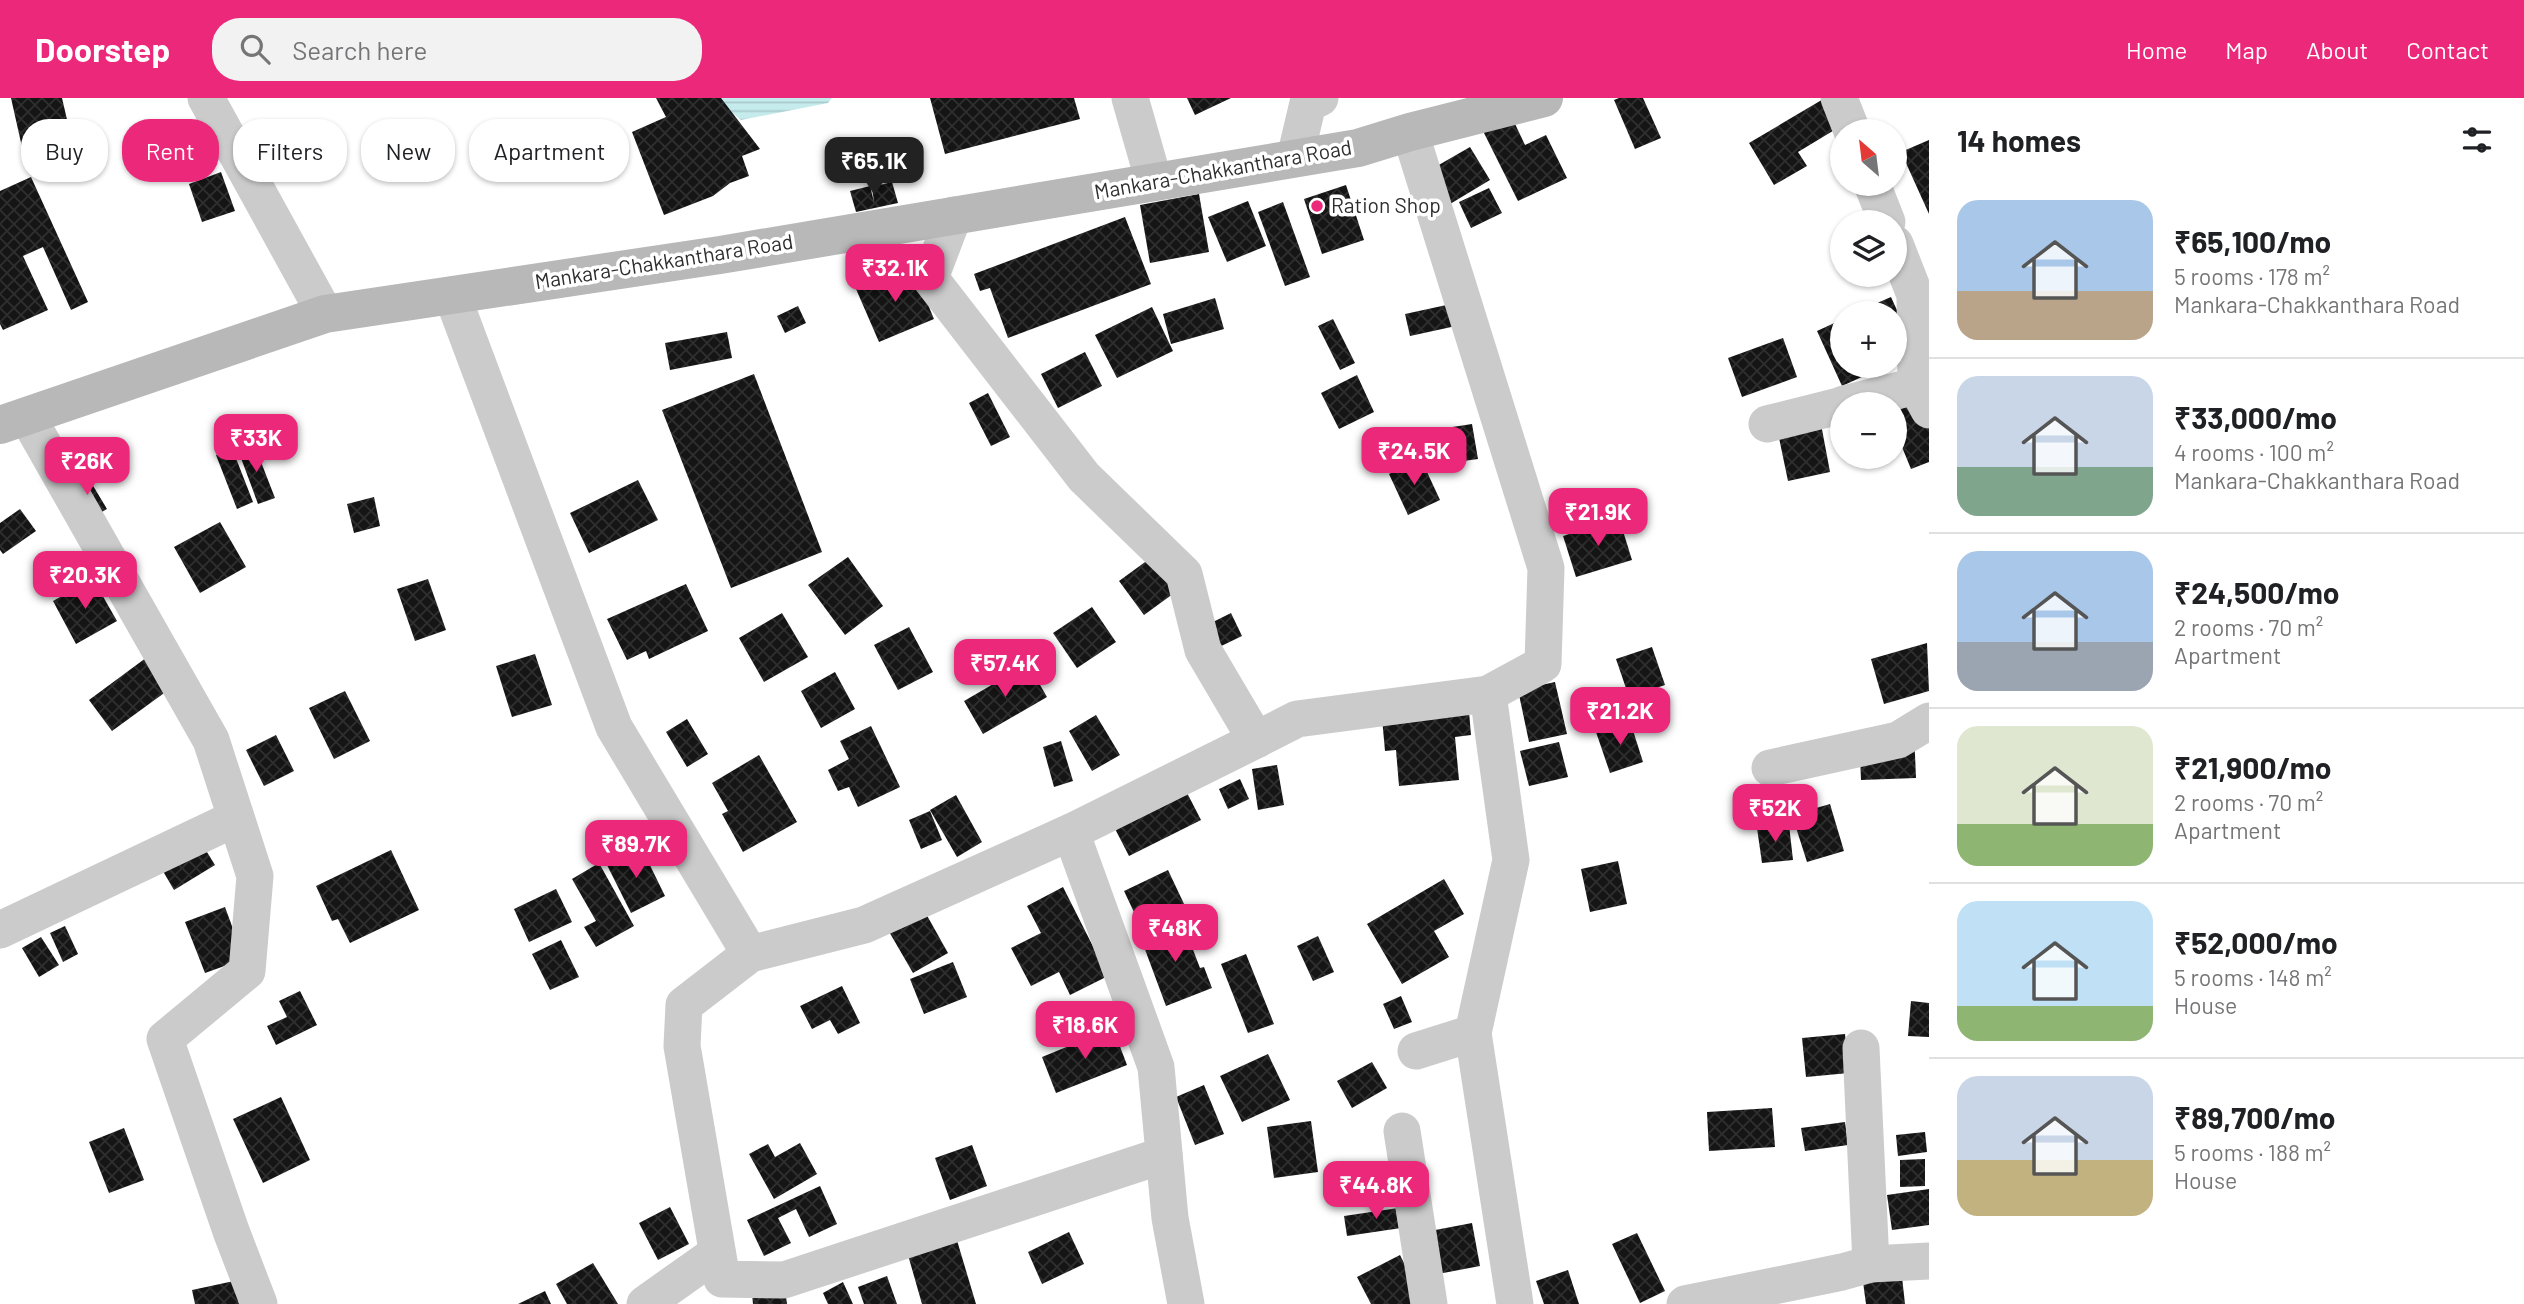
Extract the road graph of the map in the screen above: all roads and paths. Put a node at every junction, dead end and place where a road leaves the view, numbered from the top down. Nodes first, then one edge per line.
1 (206, 98) edge
2 (1130, 98) edge
3 (1320, 98) edge
4 (1544, 98) edge
5 (1839, 98) edge
6 (1847, 119) edge
7 (1410, 132) junction
8 (1295, 158) junction
9 (1154, 182) junction
10 (954, 215) junction
11 (1907, 266) edge
12 (1922, 293) edge
13 (452, 295) junction
14 (326, 314) junction
15 (1923, 398) edge
16 (1830, 407) edge
17 (13, 421) edge
18 (1767, 424) dead end
19 (1488, 694) junction
20 (1929, 721) edge
21 (1256, 740) junction
22 (1770, 768) dead end
23 (236, 818) junction
24 (1070, 832) junction
25 (0, 930) edge
26 (750, 954) junction
27 (1473, 1032) junction
28 (1861, 1048) dead end
29 (1416, 1051) dead end
30 (1402, 1131) dead end
31 (1164, 1155) junction
32 (717, 1253) junction
33 (1929, 1261) edge
34 (1871, 1264) junction
35 (259, 1304) edge
36 (645, 1304) edge
37 (722, 1304) edge
38 (1186, 1304) edge
39 (1429, 1304) edge
40 (1514, 1304) edge
41 (1685, 1304) edge

1 - 14 street
2 - 9 street
3 - 8 street
4 - 7 main road, Mankara-Chakkanthara Road
5 - 6 street
7 - 8 main road, Mankara-Chakkanthara Road
7 - 19 street
8 - 9 main road, Mankara-Chakkanthara Road
9 - 10 main road, Mankara-Chakkanthara Road
10 - 13 main road, Mankara-Chakkanthara Road
10 - 21 street
11 - 12 street
12 - 15 street
13 - 14 main road, Mankara-Chakkanthara Road
13 - 26 street
14 - 17 main road, Mankara-Chakkanthara Road
16 - 18 street
17 - 23 street
19 - 21 street
19 - 27 street
20 - 22 street
21 - 24 street
23 - 25 street
23 - 35 street
24 - 26 street
24 - 31 street
26 - 32 street
27 - 29 street
27 - 40 street
28 - 34 street
30 - 39 street
31 - 32 street
31 - 38 street
32 - 36 street
32 - 37 street
33 - 34 street
34 - 41 street

